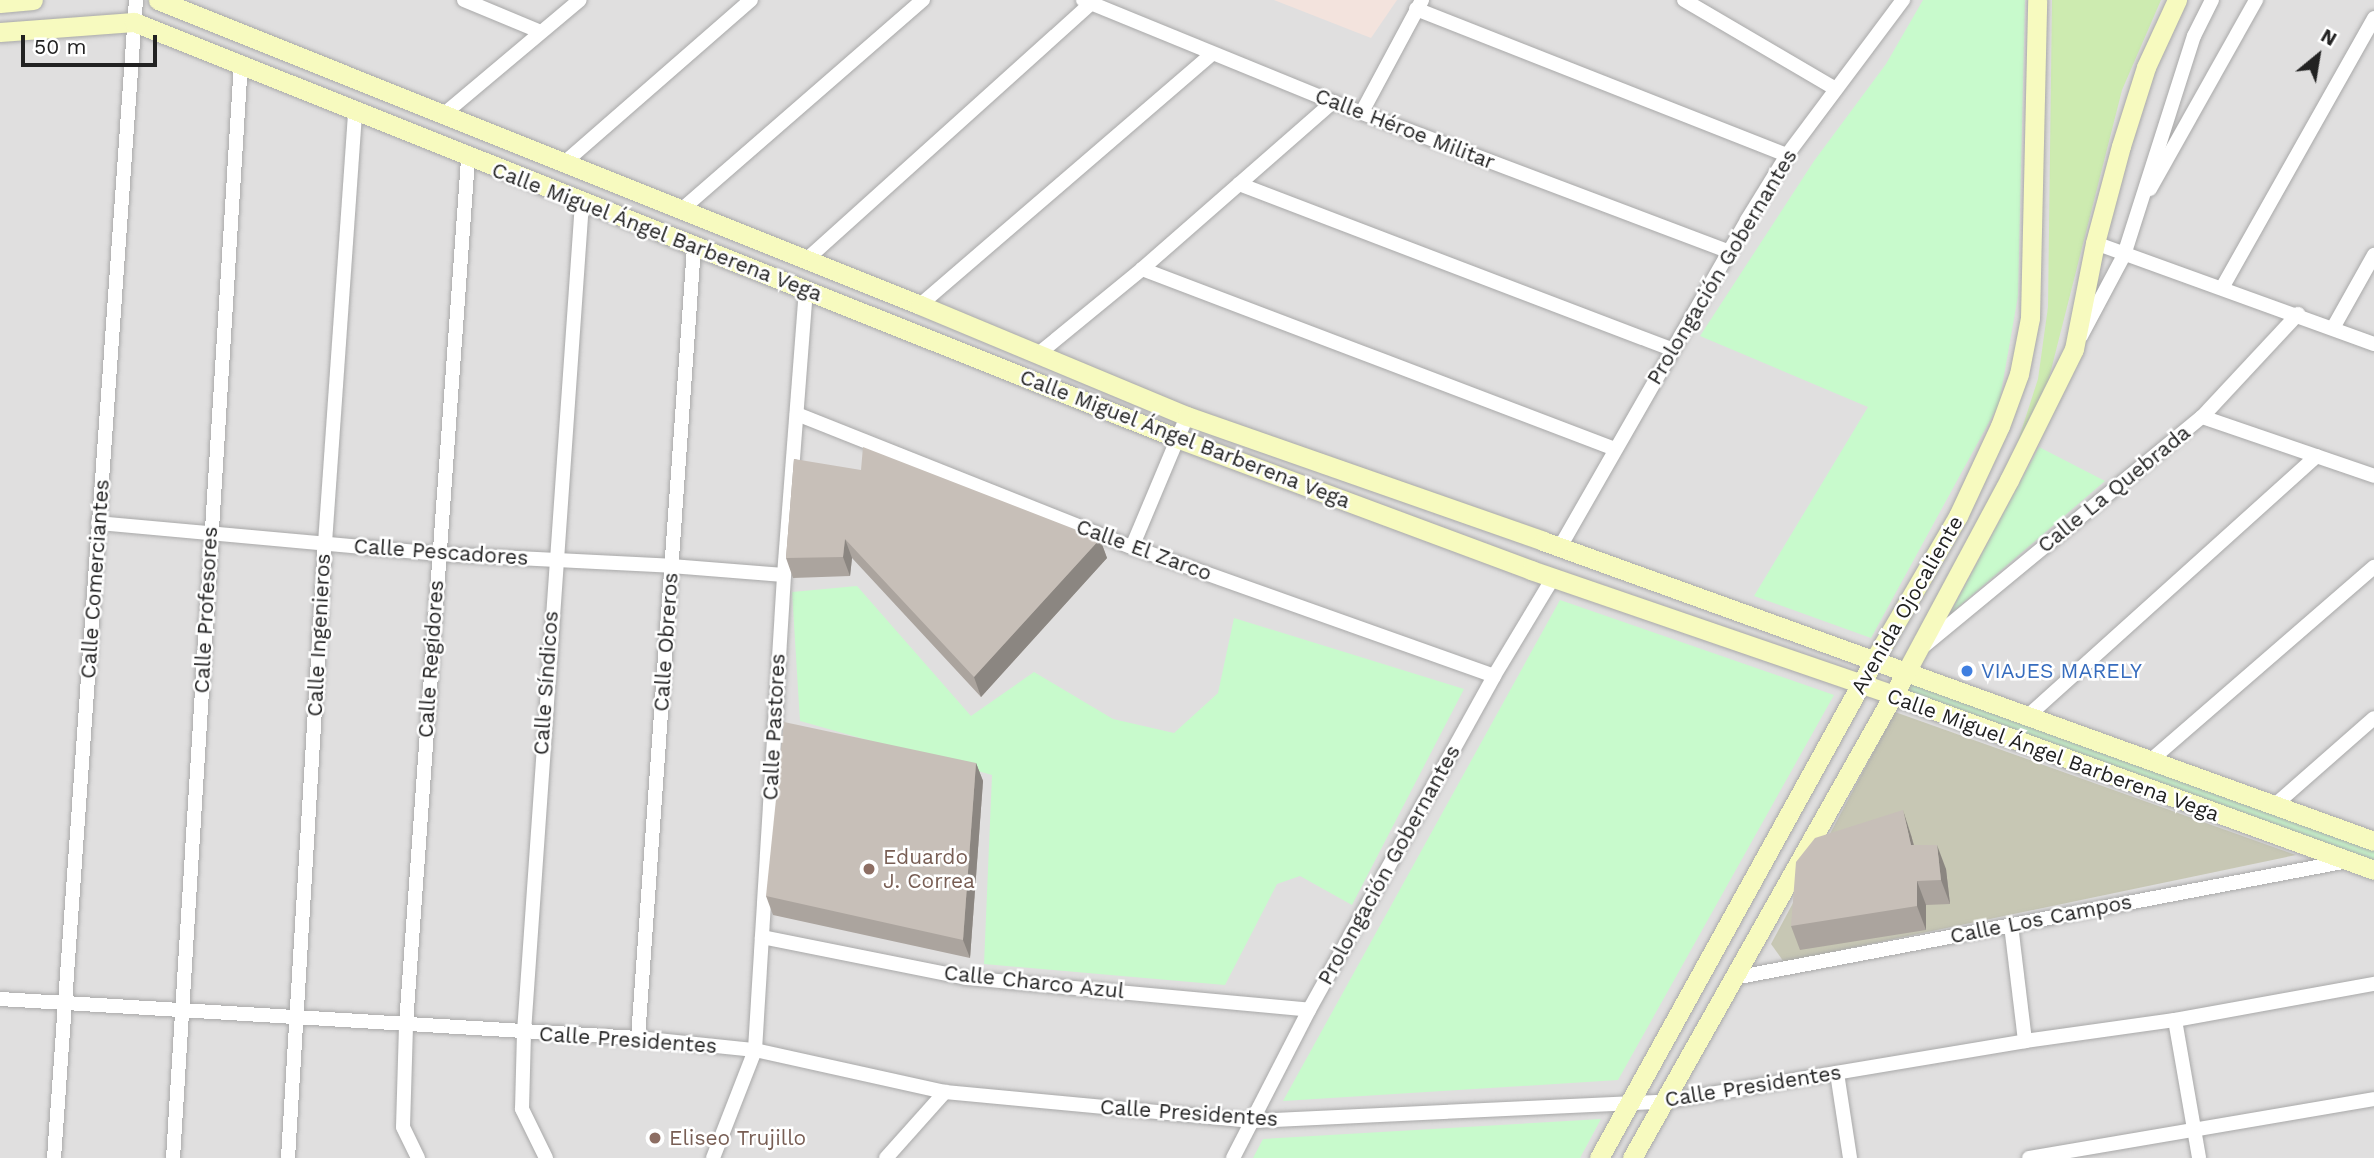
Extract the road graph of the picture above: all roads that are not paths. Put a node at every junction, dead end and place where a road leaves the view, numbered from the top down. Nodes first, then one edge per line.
1 (33, 0) edge
2 (136, 0) edge
3 (158, 0) edge
4 (464, 0) edge
5 (580, 0) edge
6 (751, 0) edge
7 (923, 0) edge
8 (1684, 0) edge
9 (1903, 0) edge
10 (2037, 0) edge
11 (2176, 0) edge
12 (2212, 0) edge
13 (2256, 0) edge
14 (1087, 2) edge
15 (0, 3) edge
16 (1419, 4) edge
17 (2374, 18) edge
18 (134, 22) junction
19 (0, 32) edge
20 (541, 32) junction
21 (1212, 54) junction
22 (241, 63) junction
23 (1836, 89) junction
24 (1333, 102) junction
25 (355, 112) junction
26 (1362, 112) junction
27 (444, 114) junction
28 (1787, 155) junction
29 (468, 158) junction
30 (564, 163) junction
31 (1238, 184) junction
32 (582, 202) junction
33 (680, 211) junction
34 (2137, 212) junction
35 (2095, 243) junction
36 (694, 247) junction
37 (1729, 252) junction
38 (2124, 255) junction
39 (2374, 255) edge
40 (806, 260) junction
41 (1142, 269) junction
42 (2222, 288) junction
43 (806, 290) junction
44 (920, 305) junction
45 (2298, 314) junction
46 (2333, 328) junction
47 (2374, 344) edge
48 (1671, 349) junction
49 (2074, 349) junction
50 (1037, 355) junction
51 (797, 414) junction
52 (1186, 416) junction
53 (2202, 417) junction
54 (1179, 439) junction
55 (1615, 449) junction
56 (2317, 456) junction
57 (2374, 476) edge
58 (99, 523) junction
59 (210, 534) junction
60 (325, 543) junction
61 (1132, 547) junction
62 (1560, 547) junction
63 (438, 554) junction
64 (555, 560) junction
65 (671, 566) junction
66 (2374, 567) edge
67 (784, 575) junction
68 (1553, 578) junction
69 (1918, 650) junction
70 (1873, 662) junction
71 (1905, 674) junction
72 (1494, 676) junction
73 (1861, 685) junction
74 (1893, 695) junction
75 (2029, 715) junction
76 (2374, 718) edge
77 (2151, 760) junction
78 (2276, 804) junction
79 (2374, 841) edge
80 (2348, 861) junction
81 (2374, 870) edge
82 (2011, 925) junction
83 (762, 937) junction
84 (1734, 978) junction
85 (2374, 984) edge
86 (0, 999) edge
87 (66, 1003) junction
88 (183, 1010) junction
89 (1309, 1010) junction
90 (296, 1015) junction
91 (2175, 1020) junction
92 (406, 1024) junction
93 (524, 1032) junction
94 (638, 1038) junction
95 (2025, 1041) junction
96 (755, 1050) junction
97 (1837, 1073) junction
98 (944, 1092) junction
99 (2374, 1099) edge
100 (1662, 1101) junction
101 (1630, 1103) junction
102 (1253, 1121) junction
103 (2195, 1130) junction
104 (54, 1158) edge
105 (173, 1158) edge
106 (288, 1158) edge
107 (418, 1158) edge
108 (546, 1158) edge
109 (713, 1158) edge
110 (886, 1158) edge
111 (1233, 1158) edge
112 (1599, 1158) edge
113 (1632, 1158) edge
114 (1850, 1158) edge
115 (2029, 1158) edge
116 (2199, 1158) edge

1 - 15 street
2 - 18 street, Calle Comerciantes
3 - 27 street, Calle Miguel Ángel Barberena Vega
4 - 20 street
5 - 20 street
6 - 30 street
7 - 33 street
8 - 23 street
9 - 23 street, Prolongación Gobernantes
10 - 70 street, Avenida Ojocaliente
11 - 35 street, Avenida Ojocaliente
12 - 34 street, Avenida Ojocaliente
13 - 34 street
14 - 21 street, Calle Héroe Militar
14 - 40 street
16 - 26 street
16 - 28 street
17 - 42 street
18 - 19 street, Calle Miguel Ángel Barberena Vega
18 - 22 street, Calle Miguel Ángel Barberena Vega
18 - 58 street, Calle Comerciantes
20 - 27 street
21 - 24 street, Calle Héroe Militar
21 - 44 street
22 - 25 street, Calle Miguel Ángel Barberena Vega
22 - 59 street, Calle Profesores
23 - 28 street, Prolongación Gobernantes
24 - 26 street, Calle Héroe Militar
24 - 31 street
25 - 29 street, Calle Miguel Ángel Barberena Vega
25 - 60 street, Calle Ingenieros
26 - 37 street, Calle Héroe Militar
27 - 30 street, Calle Miguel Ángel Barberena Vega
28 - 37 street, Prolongación Gobernantes
29 - 32 street, Calle Miguel Ángel Barberena Vega
29 - 63 street, Calle Regidores
30 - 33 street, Calle Miguel Ángel Barberena Vega
31 - 41 street
31 - 48 street
32 - 36 street, Calle Miguel Ángel Barberena Vega
32 - 64 street, Calle Síndicos
33 - 40 street, Calle Miguel Ángel Barberena Vega
34 - 38 street, Avenida Ojocaliente
35 - 38 street
35 - 49 street, Avenida Ojocaliente
36 - 43 street, Calle Miguel Ángel Barberena Vega
36 - 65 street, Calle Obreros
37 - 48 street, Prolongación Gobernantes
38 - 42 street
38 - 49 street, Avenida Ojocaliente
39 - 46 street
40 - 44 street, Calle Miguel Ángel Barberena Vega
41 - 50 street
41 - 55 street
42 - 45 street
43 - 51 street, Calle Pastores
43 - 54 street, Calle Miguel Ángel Barberena Vega
44 - 50 street, Calle Miguel Ángel Barberena Vega
45 - 46 street
45 - 53 street, Calle La Quebrada
46 - 47 street
48 - 55 street, Prolongación Gobernantes
49 - 69 street, Avenida Ojocaliente
50 - 52 street, Calle Miguel Ángel Barberena Vega
51 - 61 street, Calle El Zarco
51 - 67 street, Calle Pastores
52 - 54 street
52 - 62 street, Calle Miguel Ángel Barberena Vega
53 - 56 street
53 - 69 street, Calle La Quebrada
54 - 61 street
54 - 68 street, Calle Miguel Ángel Barberena Vega
55 - 62 street, Prolongación Gobernantes
56 - 57 street
56 - 75 street
58 - 59 street, Calle Pescadores
58 - 87 street, Calle Comerciantes
59 - 60 street, Calle Pescadores
59 - 88 street, Calle Profesores
60 - 63 street, Calle Pescadores
60 - 90 street, Calle Ingenieros
61 - 72 street, Calle El Zarco
62 - 70 street, Calle Miguel Ángel Barberena Vega
63 - 64 street, Calle Pescadores
63 - 92 street, Calle Regidores
64 - 65 street, Calle Pescadores
64 - 93 street, Calle Síndicos
65 - 67 street, Calle Pescadores
65 - 94 street, Calle Obreros
66 - 77 street
67 - 83 street, Calle Pastores
68 - 72 street, Prolongación Gobernantes
68 - 73 street, Calle Miguel Ángel Barberena Vega
69 - 71 street, Avenida Ojocaliente
70 - 71 street, Calle Miguel Ángel Barberena Vega
70 - 73 street, Avenida Ojocaliente
71 - 74 street, Avenida Ojocaliente
71 - 75 street, Calle Miguel Ángel Barberena Vega
72 - 89 street, Prolongación Gobernantes
73 - 74 street, Calle Miguel Ángel Barberena Vega
73 - 101 street, Avenida Ojocaliente
74 - 80 street, Calle Miguel Ángel Barberena Vega
74 - 84 street, Avenida Ojocaliente
75 - 77 street, Calle Miguel Ángel Barberena Vega
76 - 78 street
77 - 78 street, Calle Miguel Ángel Barberena Vega
78 - 79 street, Calle Miguel Ángel Barberena Vega
80 - 81 street, Calle Miguel Ángel Barberena Vega
80 - 82 street, Calle Los Campos
82 - 84 street, Calle Los Campos
82 - 95 street
83 - 89 street, Calle Charco Azul
83 - 96 street, Calle Pastores
84 - 100 street, Avenida Ojocaliente
85 - 91 street, Calle Presidentes
86 - 87 street, Calle Presidentes
87 - 88 street, Calle Presidentes
87 - 104 street, Calle Comerciantes
88 - 90 street, Calle Presidentes
88 - 105 street, Calle Profesores
89 - 102 street, Prolongación Gobernantes
90 - 92 street, Calle Presidentes
90 - 106 street, Calle Ingenieros
91 - 95 street, Calle Presidentes
91 - 103 street
92 - 93 street, Calle Presidentes
92 - 107 street, Calle Regidores
93 - 94 street, Calle Presidentes
93 - 108 street, Calle Síndicos
94 - 96 street, Calle Presidentes
95 - 97 street, Calle Presidentes
96 - 98 street, Calle Presidentes
96 - 109 street, Calle Pastores
97 - 100 street, Calle Presidentes
97 - 114 street
98 - 102 street, Calle Presidentes
98 - 110 street
99 - 103 street
100 - 101 street, Calle Presidentes
100 - 113 street, Avenida Ojocaliente
101 - 102 street, Calle Presidentes
101 - 112 street, Avenida Ojocaliente
102 - 111 street, Prolongación Gobernantes
103 - 115 street
103 - 116 street

